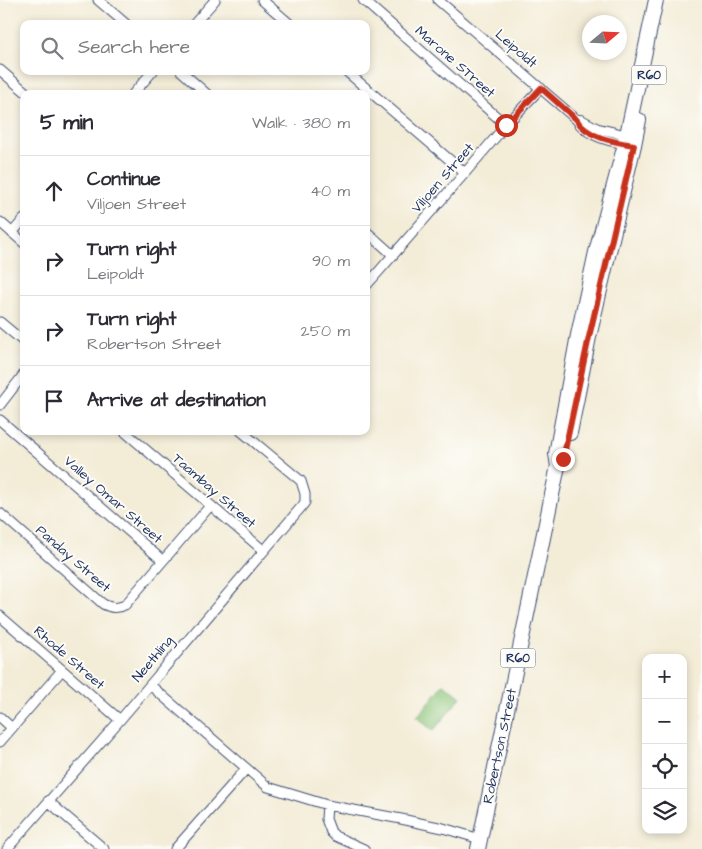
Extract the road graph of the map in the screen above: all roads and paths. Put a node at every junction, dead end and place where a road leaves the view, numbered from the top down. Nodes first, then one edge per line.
1 (98, 0) edge
2 (215, 0) edge
3 (262, 0) edge
4 (363, 0) edge
5 (438, 0) edge
6 (656, 0) edge
7 (665, 0) edge
8 (121, 20) edge
9 (198, 20) edge
10 (285, 20) edge
11 (0, 70) edge
12 (150, 75) edge
13 (186, 75) edge
14 (351, 75) edge
15 (541, 88) junction
16 (23, 90) edge
17 (136, 90) edge
18 (202, 90) edge
19 (368, 90) edge
20 (370, 92) edge
21 (506, 125) junction
22 (630, 140) junction
23 (465, 173) junction
24 (0, 222) edge
25 (20, 224) edge
26 (12, 233) junction
27 (370, 235) edge
28 (20, 240) edge
29 (393, 255) junction
30 (370, 281) edge
31 (0, 322) edge
32 (20, 339) edge
33 (20, 379) edge
34 (0, 405) edge
35 (0, 420) edge
36 (133, 435) edge
37 (246, 435) edge
38 (210, 506) junction
39 (0, 513) edge
40 (264, 552) junction
41 (162, 560) junction
42 (0, 616) edge
43 (62, 670) junction
44 (150, 685) junction
45 (0, 717) edge
46 (120, 720) junction
47 (12, 728) junction
48 (0, 742) edge
49 (246, 769) junction
50 (48, 801) junction
51 (327, 805) junction
52 (479, 844) edge
53 (7, 849) edge
54 (104, 849) edge
55 (175, 849) edge
56 (364, 849) edge

1 - 8 street
2 - 9 street
3 - 10 street
4 - 21 street, Marone STreet
5 - 15 street, Leipoldt
6 - 22 main road, Robertson Street / R60
7 - 22 main road, Robertson Street / R60
11 - 16 street
12 - 17 street
13 - 18 street
14 - 19 street
15 - 21 street, Viljoen Street
15 - 22 street, Leipoldt
20 - 23 street
21 - 23 street, Viljoen Street
22 - 52 main road, Robertson Street / R60
23 - 29 street, Viljoen Street
24 - 26 street
25 - 26 street
26 - 28 street
27 - 29 street
29 - 30 street, Viljoen Street
31 - 32 street
33 - 34 street
35 - 41 street, Valley Omar Street
36 - 38 street, Taambay Street
37 - 40 street, Neethling
38 - 40 street, Taambay Street
38 - 41 street, Panday Street
39 - 41 street, Panday Street
40 - 44 street, Neethling
42 - 43 street, Rhode Street
43 - 46 street, Rhode Street
43 - 47 street
44 - 46 street, Neethling
44 - 49 street
45 - 47 street
46 - 50 street, Neethling
47 - 48 street
49 - 51 street
49 - 55 street
50 - 53 street, Neethling
50 - 54 street
51 - 52 street
51 - 56 street

